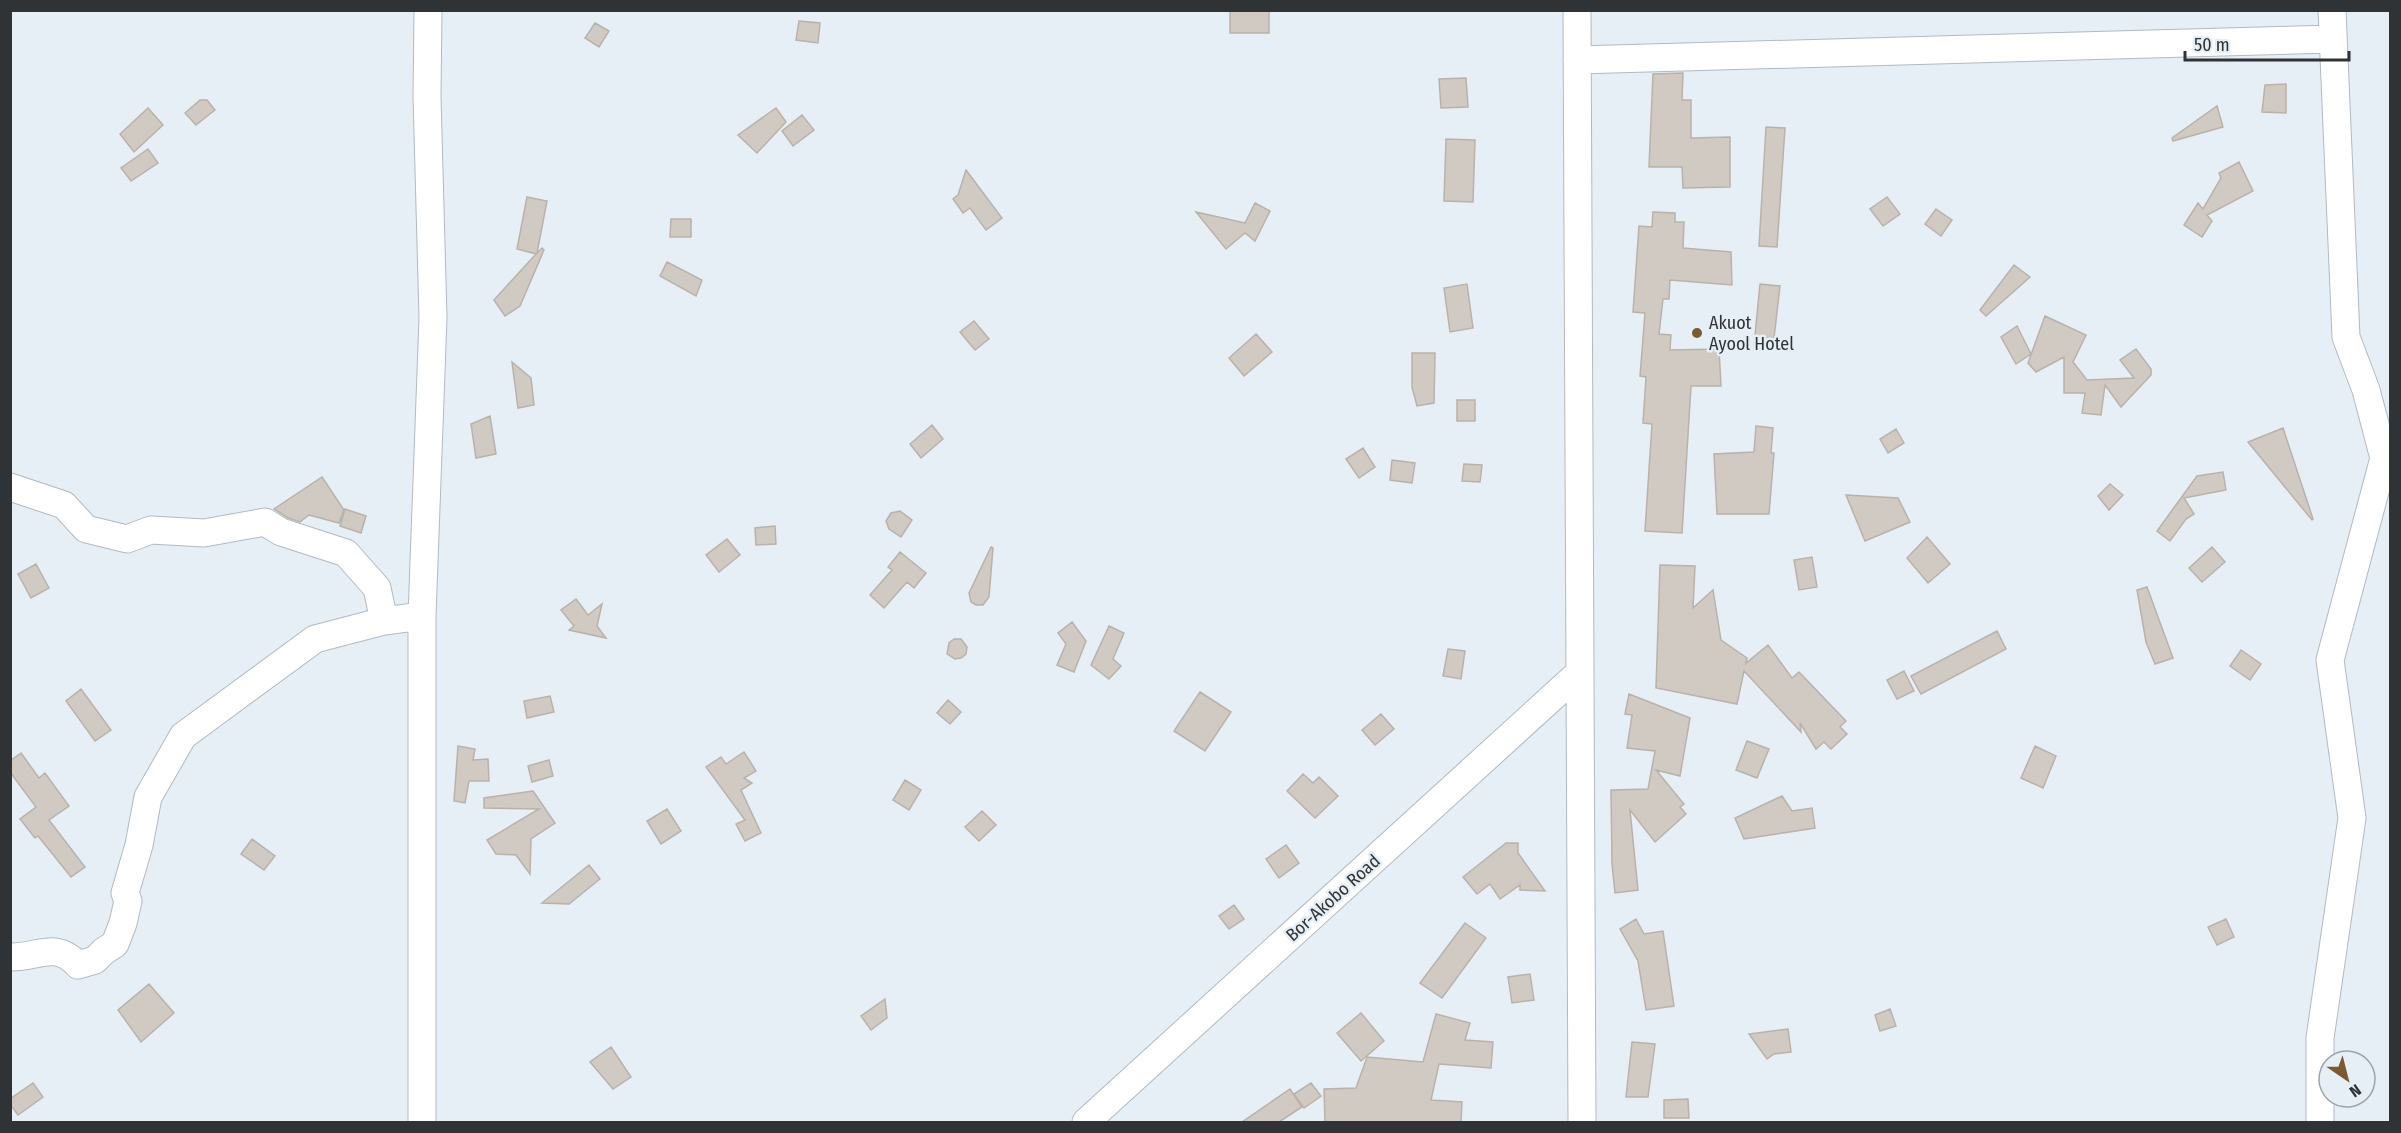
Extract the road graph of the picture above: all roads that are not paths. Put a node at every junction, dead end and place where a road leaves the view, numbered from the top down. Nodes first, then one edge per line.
1 (428, 10) edge
2 (1577, 10) edge
3 (2332, 10) edge
4 (2332, 39) junction
5 (1577, 60) junction
6 (20, 490) edge
7 (422, 616) junction
8 (384, 621) junction
9 (1579, 674) junction
10 (24, 956) edge
11 (422, 1122) edge
12 (1086, 1122) edge
13 (1582, 1122) edge
14 (2320, 1122) edge

1 - 7 street
2 - 5 street
3 - 4 street
4 - 5 street
4 - 14 street
5 - 9 street
6 - 8 street
7 - 8 street
7 - 11 street
8 - 10 street
9 - 12 street, Bor-Akobo Road
9 - 13 street

